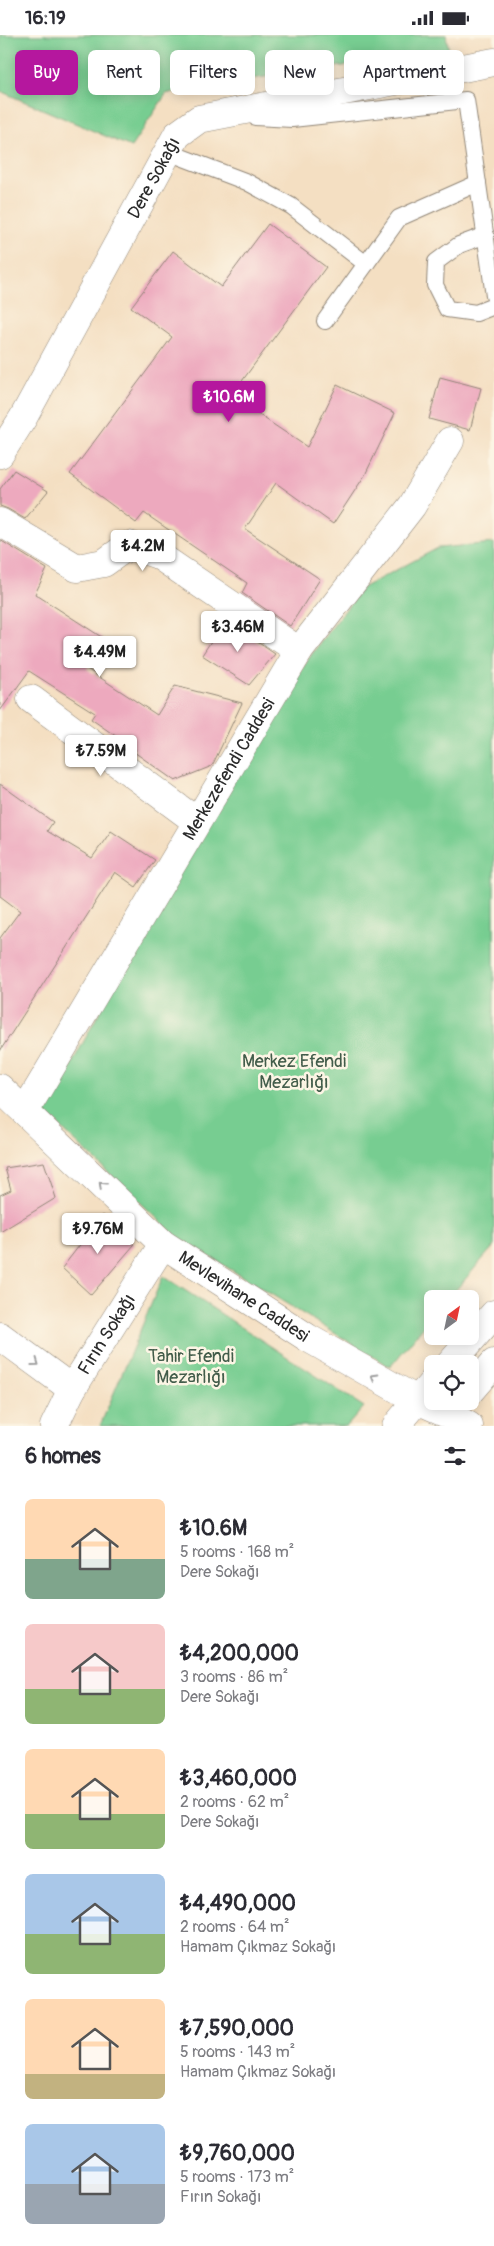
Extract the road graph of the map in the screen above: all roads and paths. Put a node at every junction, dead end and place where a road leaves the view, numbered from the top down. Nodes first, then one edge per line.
1 (494, 62) edge
2 (220, 115) junction
3 (168, 152) junction
4 (478, 183) junction
5 (486, 235) junction
6 (366, 264) junction
7 (494, 296) edge
8 (494, 306) edge
9 (325, 321) dead end
10 (450, 441) dead end
11 (0, 455) edge
12 (0, 521) edge
13 (299, 651) junction
14 (30, 699) dead end
15 (196, 821) junction
16 (0, 1088) edge
17 (25, 1111) junction
18 (162, 1244) junction
19 (494, 1314) edge
20 (0, 1336) edge
21 (458, 1355) edge
22 (494, 1363) edge
23 (479, 1380) edge
24 (72, 1389) junction
25 (424, 1392) edge
26 (424, 1393) edge
27 (54, 1426) edge
28 (396, 1426) edge

1 - 2 street, Dere Sokağı
2 - 3 street, Dere Sokağı
2 - 4 lane
3 - 6 lane
3 - 11 street, Dere Sokağı
4 - 5 lane
4 - 6 lane
5 - 7 lane
5 - 8 lane
6 - 9 lane
10 - 13 street, Merkezefendi Caddesi
12 - 13 street
13 - 15 street, Merkezefendi Caddesi
14 - 15 street
15 - 17 street, Merkezefendi Caddesi
16 - 17 street, Mevlevihane Caddesi
18 -> 17 street, Mevlevihane Caddesi
18 - 24 street, Fırın Sokağı
25 -> 18 street, Mevlevihane Caddesi
19 - 21 street
20 -> 24 street
22 - 23 street
24 - 27 street, Fırın Sokağı
26 - 28 street

